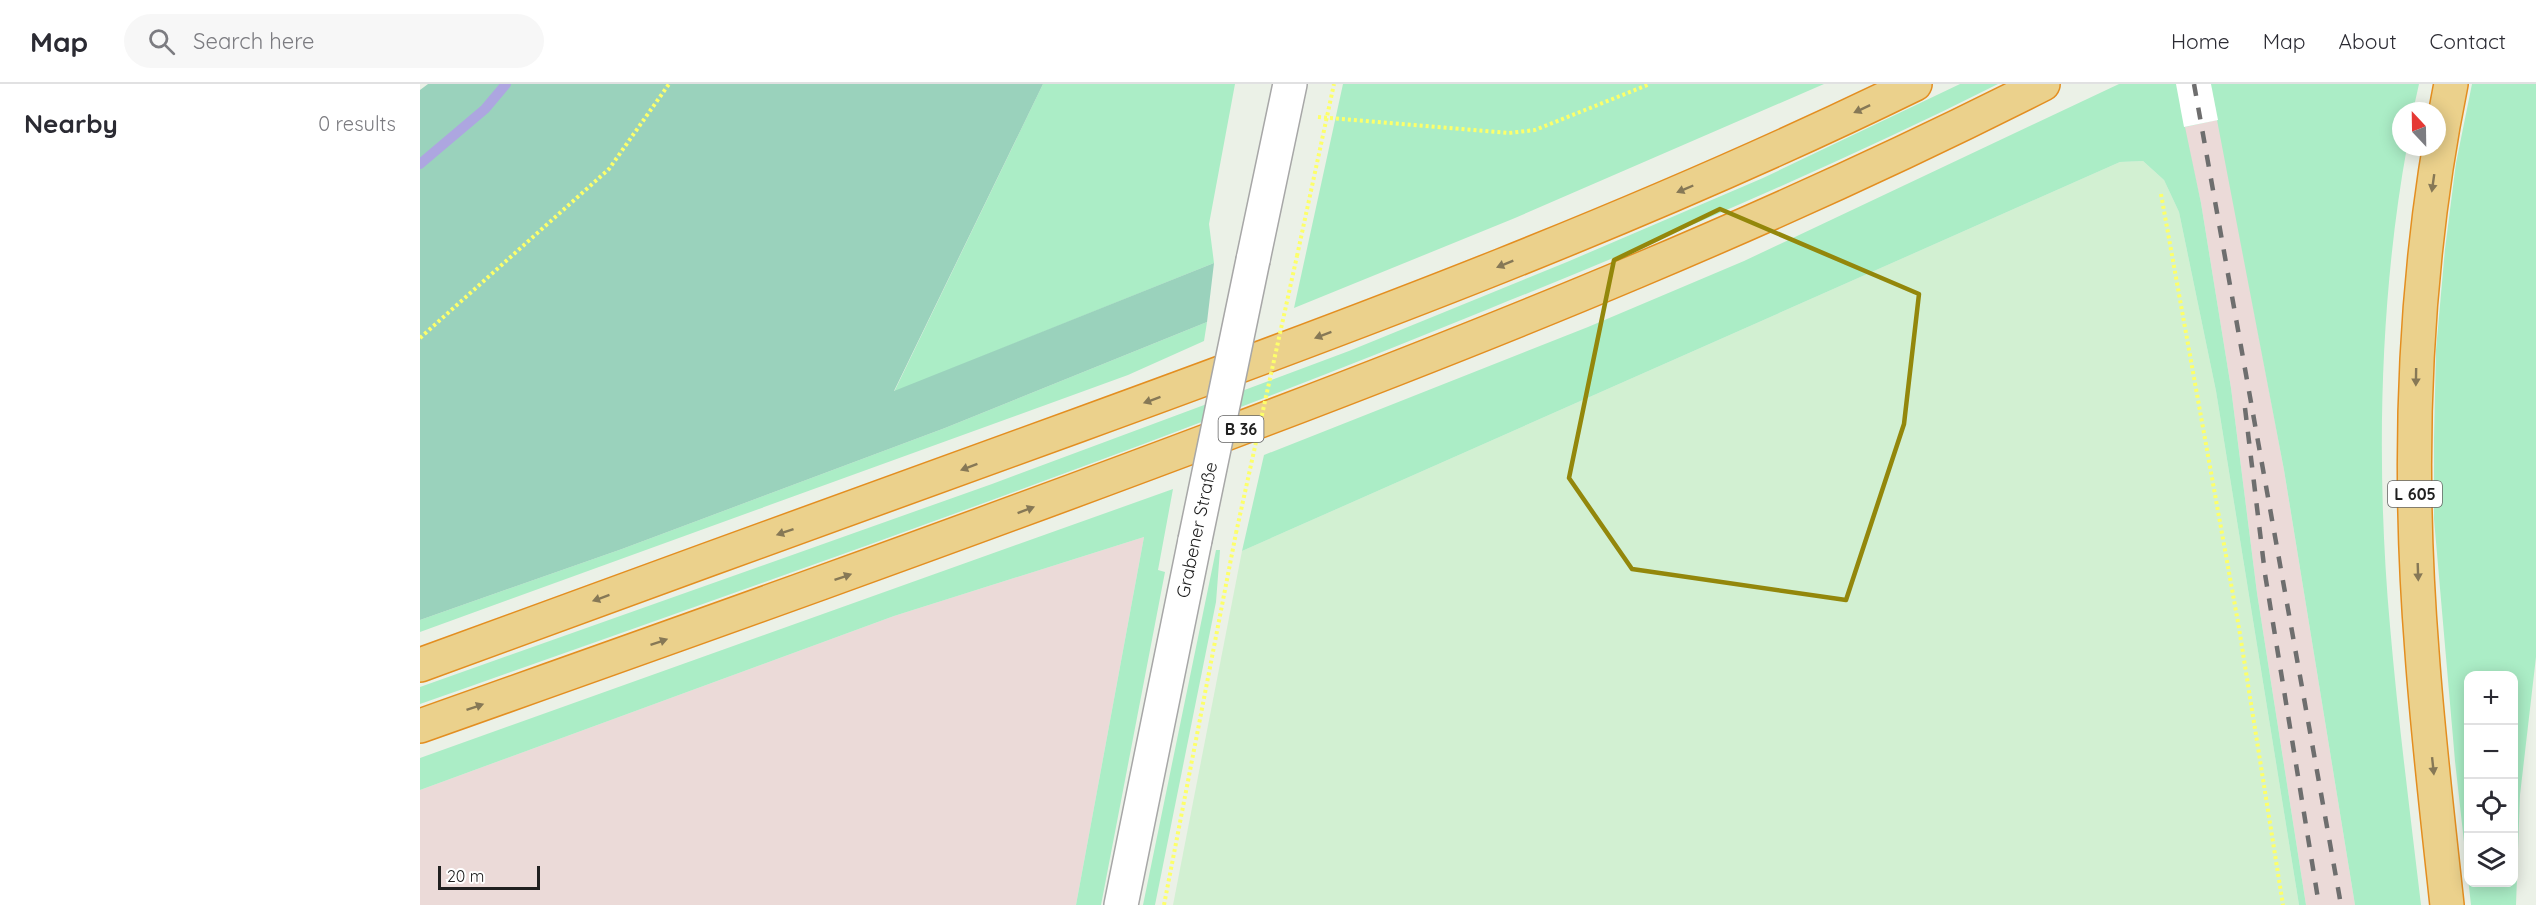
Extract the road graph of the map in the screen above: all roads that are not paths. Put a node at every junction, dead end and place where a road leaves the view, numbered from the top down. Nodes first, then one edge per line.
1 (1915, 84) edge
2 (2043, 84) edge
3 (2451, 84) edge
4 (1287, 97) edge
5 (420, 665) edge
6 (420, 726) edge
7 (1122, 905) edge
8 (2447, 905) edge

1 -> 5 highway
6 -> 2 highway, B 36
3 -> 8 highway, L 605
4 - 7 street, Grabener Straße, bridge

